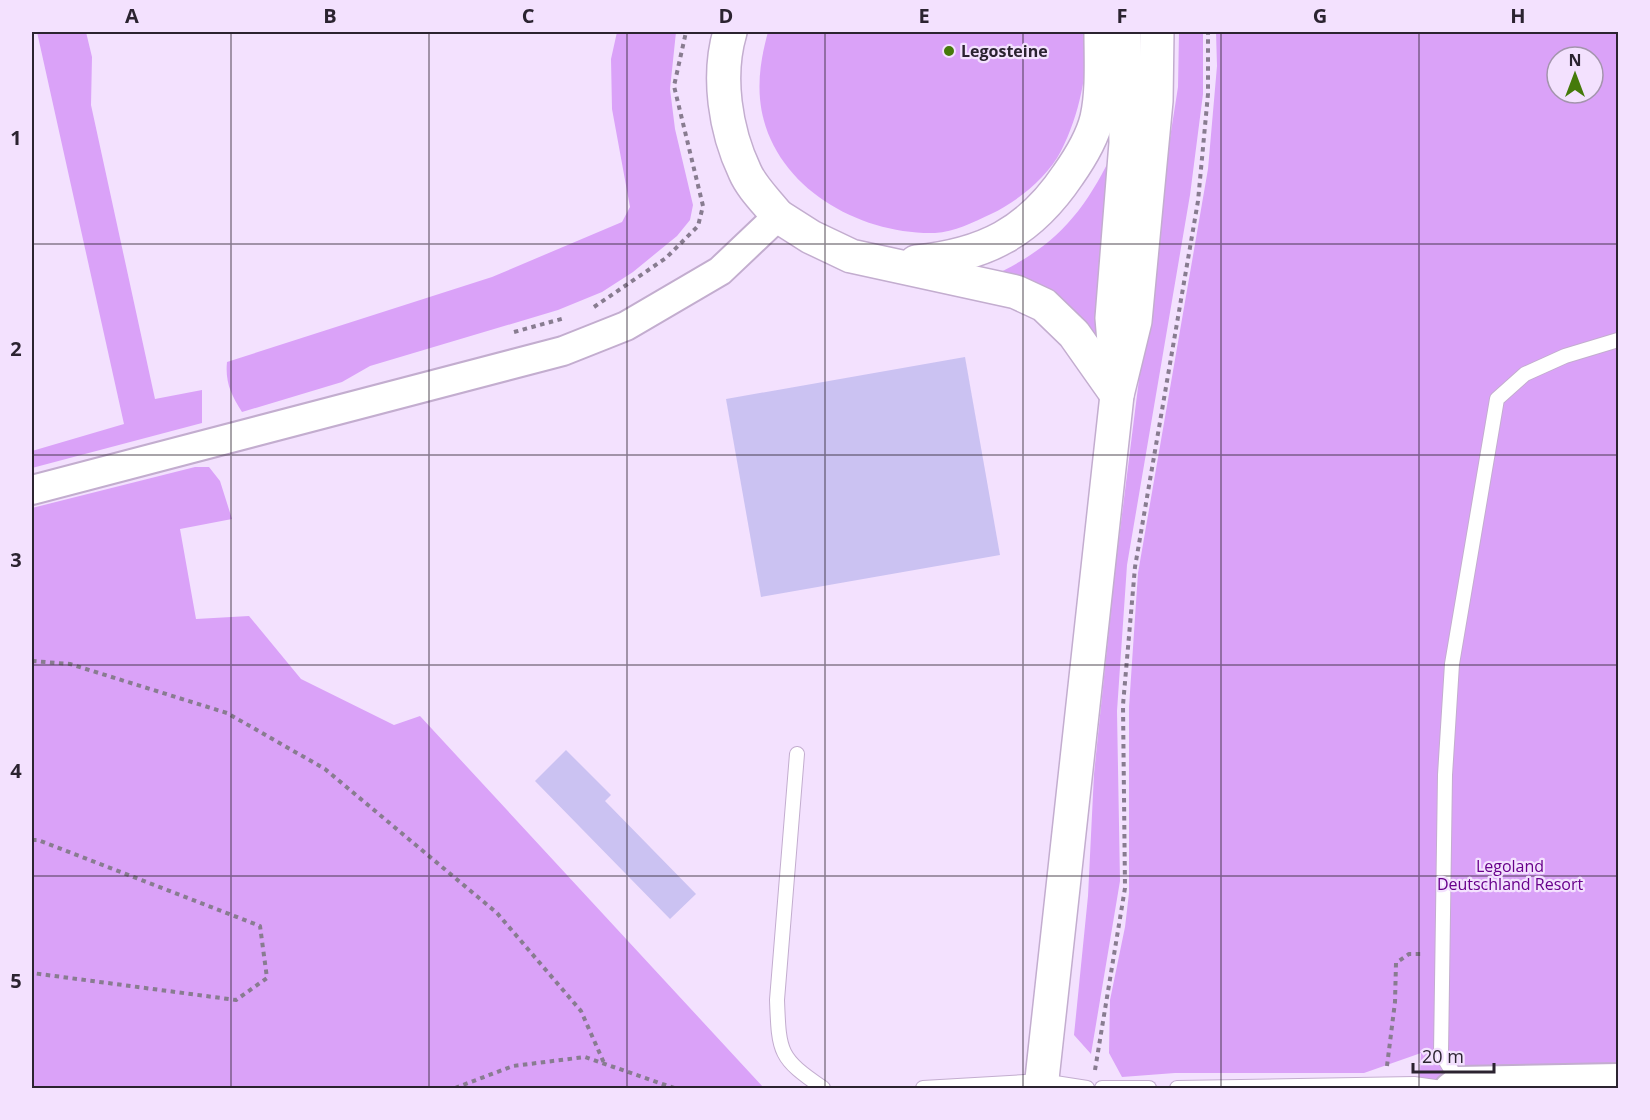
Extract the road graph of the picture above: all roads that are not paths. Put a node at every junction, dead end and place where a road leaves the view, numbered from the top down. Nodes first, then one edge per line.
1 (730, 32) edge
2 (1101, 32) edge
3 (1124, 32) edge
4 (1157, 32) edge
5 (778, 216) junction
6 (896, 264) junction
7 (1618, 340) edge
8 (1117, 395) junction
9 (32, 490) edge
10 (797, 754) dead end
11 (1618, 1078) edge
12 (1042, 1085) edge
13 (1094, 1085) edge
14 (1450, 1086) edge
15 (823, 1089) edge
16 (923, 1089) edge
17 (1149, 1089) edge
18 (1177, 1089) edge

1 - 5 main road
2 - 6 main road
3 - 8 main road
4 - 8 main road
5 - 6 main road
5 - 9 street
6 - 8 main road
7 - 14 lane
8 - 12 main road
10 - 15 lane
11 - 14 street
12 - 13 lane
12 - 16 lane
13 - 17 lane
14 - 18 lane

